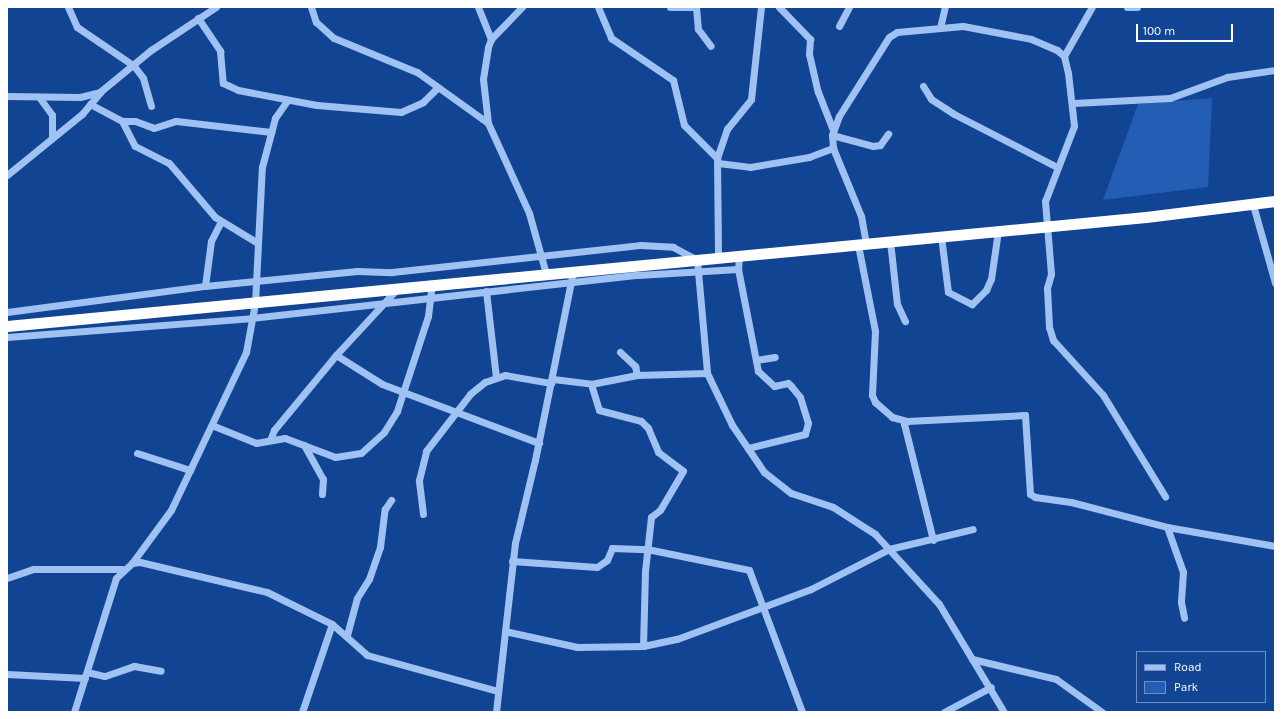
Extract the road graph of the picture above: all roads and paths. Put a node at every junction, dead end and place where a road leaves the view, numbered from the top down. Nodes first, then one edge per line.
1 (216, 7) edge
2 (311, 7) edge
3 (478, 7) edge
4 (522, 7) edge
5 (598, 7) edge
6 (670, 7) edge
7 (692, 7) edge
8 (696, 7) edge
9 (761, 7) edge
10 (780, 7) edge
11 (849, 7) edge
12 (945, 7) edge
13 (1127, 7) edge
14 (1137, 7) edge
15 (1093, 8) edge
16 (69, 9) edge
17 (198, 18) junction
18 (839, 26) dead end
19 (940, 28) junction
20 (490, 39) junction
21 (710, 46) dead end
22 (1064, 56) junction
23 (134, 66) junction
24 (1275, 70) edge
25 (923, 86) dead end
26 (438, 87) junction
27 (101, 91) junction
28 (7, 96) edge
29 (40, 96) junction
30 (287, 101) junction
31 (1074, 103) junction
32 (90, 104) junction
33 (151, 106) dead end
34 (122, 121) junction
35 (488, 123) junction
36 (271, 132) junction
37 (833, 132) junction
38 (888, 134) dead end
39 (52, 137) junction
40 (833, 148) junction
41 (718, 161) junction
42 (1057, 167) junction
43 (7, 175) edge
44 (1275, 201) edge
45 (1253, 205) junction
46 (221, 221) junction
47 (1048, 226) junction
48 (998, 231) junction
49 (940, 236) junction
50 (890, 241) junction
51 (256, 242) junction
52 (862, 244) junction
53 (739, 256) junction
54 (718, 257) junction
55 (543, 258) junction
56 (697, 260) junction
57 (738, 269) junction
58 (573, 271) junction
59 (699, 272) junction
60 (546, 274) junction
61 (254, 283) junction
62 (1275, 283) edge
63 (571, 284) junction
64 (432, 285) junction
65 (205, 286) junction
66 (397, 289) junction
67 (486, 292) junction
68 (432, 296) junction
69 (387, 302) junction
70 (255, 303) junction
71 (7, 312) edge
72 (252, 318) junction
73 (905, 321) dead end
74 (7, 326) edge
75 (7, 337) edge
76 (620, 352) dead end
77 (336, 355) junction
78 (775, 357) dead end
79 (756, 360) junction
80 (707, 373) junction
81 (637, 374) junction
82 (496, 377) junction
83 (552, 381) junction
84 (591, 384) junction
85 (403, 393) junction
86 (458, 414) junction
87 (907, 421) junction
88 (214, 426) junction
89 (270, 440) junction
90 (538, 443) junction
91 (304, 445) junction
92 (748, 448) junction
93 (137, 453) dead end
94 (190, 470) junction
95 (322, 494) dead end
96 (1165, 496) dead end
97 (391, 500) dead end
98 (423, 514) dead end
99 (1167, 528) junction
100 (973, 529) dead end
101 (933, 540) junction
102 (1275, 546) edge
103 (647, 549) junction
104 (889, 549) junction
105 (512, 561) junction
106 (132, 563) junction
107 (122, 569) junction
108 (7, 578) edge
109 (765, 605) junction
110 (1184, 618) dead end
111 (332, 624) junction
112 (505, 631) junction
113 (347, 634) junction
114 (643, 646) junction
115 (972, 659) junction
116 (161, 671) dead end
117 (7, 674) edge
118 (86, 675) junction
119 (991, 687) junction
120 (498, 691) junction
121 (74, 712) edge
122 (302, 712) edge
123 (496, 712) edge
124 (802, 712) edge
125 (944, 712) edge
126 (1004, 712) edge
127 (1102, 712) edge

1 - 17 street
2 - 26 street
3 - 20 street
4 - 20 street
5 - 41 street
6 - 7 street
8 - 21 street
9 - 41 street
10 - 37 street
11 - 18 street
12 - 19 street
13 - 14 street
15 - 22 street
16 - 23 street
17 - 23 street
17 - 30 street
19 - 22 street
19 - 37 street
20 - 35 street
22 - 31 street
23 - 27 street
23 - 33 street
24 - 31 street
25 - 42 street
26 - 30 street
26 - 35 street
27 - 29 street
27 - 32 street
28 - 29 street
29 - 39 street
30 - 36 street
31 - 42 street
32 - 34 street
32 - 39 street
34 - 36 street
34 - 46 street
35 - 55 street
36 - 51 street
37 - 38 street
37 - 40 street
39 - 43 street
40 - 41 street
40 - 52 street
41 - 54 street
42 - 47 street
44 - 45 highway
45 - 47 highway
45 - 62 street
46 - 51 street
46 - 65 street
47 - 48 highway
47 - 96 street
48 - 49 highway
48 - 49 street
49 - 50 highway
50 - 52 highway
50 - 73 street
51 - 61 street
52 - 53 highway
52 - 87 street
53 - 54 highway
53 - 57 street
54 - 56 highway
55 - 56 street
55 - 60 street
55 - 61 street
56 - 58 highway
56 - 59 street
57 - 59 street
57 - 79 street
58 - 60 highway
58 - 63 street
59 - 63 street
59 - 80 street
60 - 64 highway
61 - 65 street
61 - 70 street
63 - 67 street
63 - 83 street
64 - 66 highway
64 - 68 street
65 - 71 street
66 - 69 street
66 - 70 highway
67 - 68 street
67 - 82 street
68 - 69 street
68 - 85 street
69 - 72 street
69 - 77 street
70 - 72 street
70 - 74 highway
72 - 75 street
72 - 88 street
76 - 81 street
77 - 85 street
77 - 89 street
78 - 79 street
79 - 92 street
80 - 81 street
80 - 92 street
81 - 84 street
82 - 83 street
82 - 86 street
83 - 84 street
83 - 90 street
84 - 103 street
85 - 86 street
85 - 91 street
86 - 90 street
86 - 98 street
87 - 99 street
87 - 101 street
88 - 89 street
88 - 94 street
89 - 91 street
90 - 105 street
91 - 95 street
92 - 104 street
93 - 94 street
94 - 106 street
97 - 113 street
99 - 102 street
99 - 110 street
100 - 101 street
101 - 104 street
103 - 105 street
103 - 109 street
103 - 114 street
104 - 109 street
104 - 115 street
105 - 112 street
106 - 107 street
106 - 111 street
107 - 108 street
107 - 118 street
109 - 114 street
109 - 124 street
111 - 113 street
111 - 122 street
112 - 114 street
112 - 120 street
113 - 120 street
115 - 119 street
115 - 127 street
116 - 118 street
117 - 118 street
118 - 121 street
119 - 125 street
119 - 126 street
120 - 123 street

